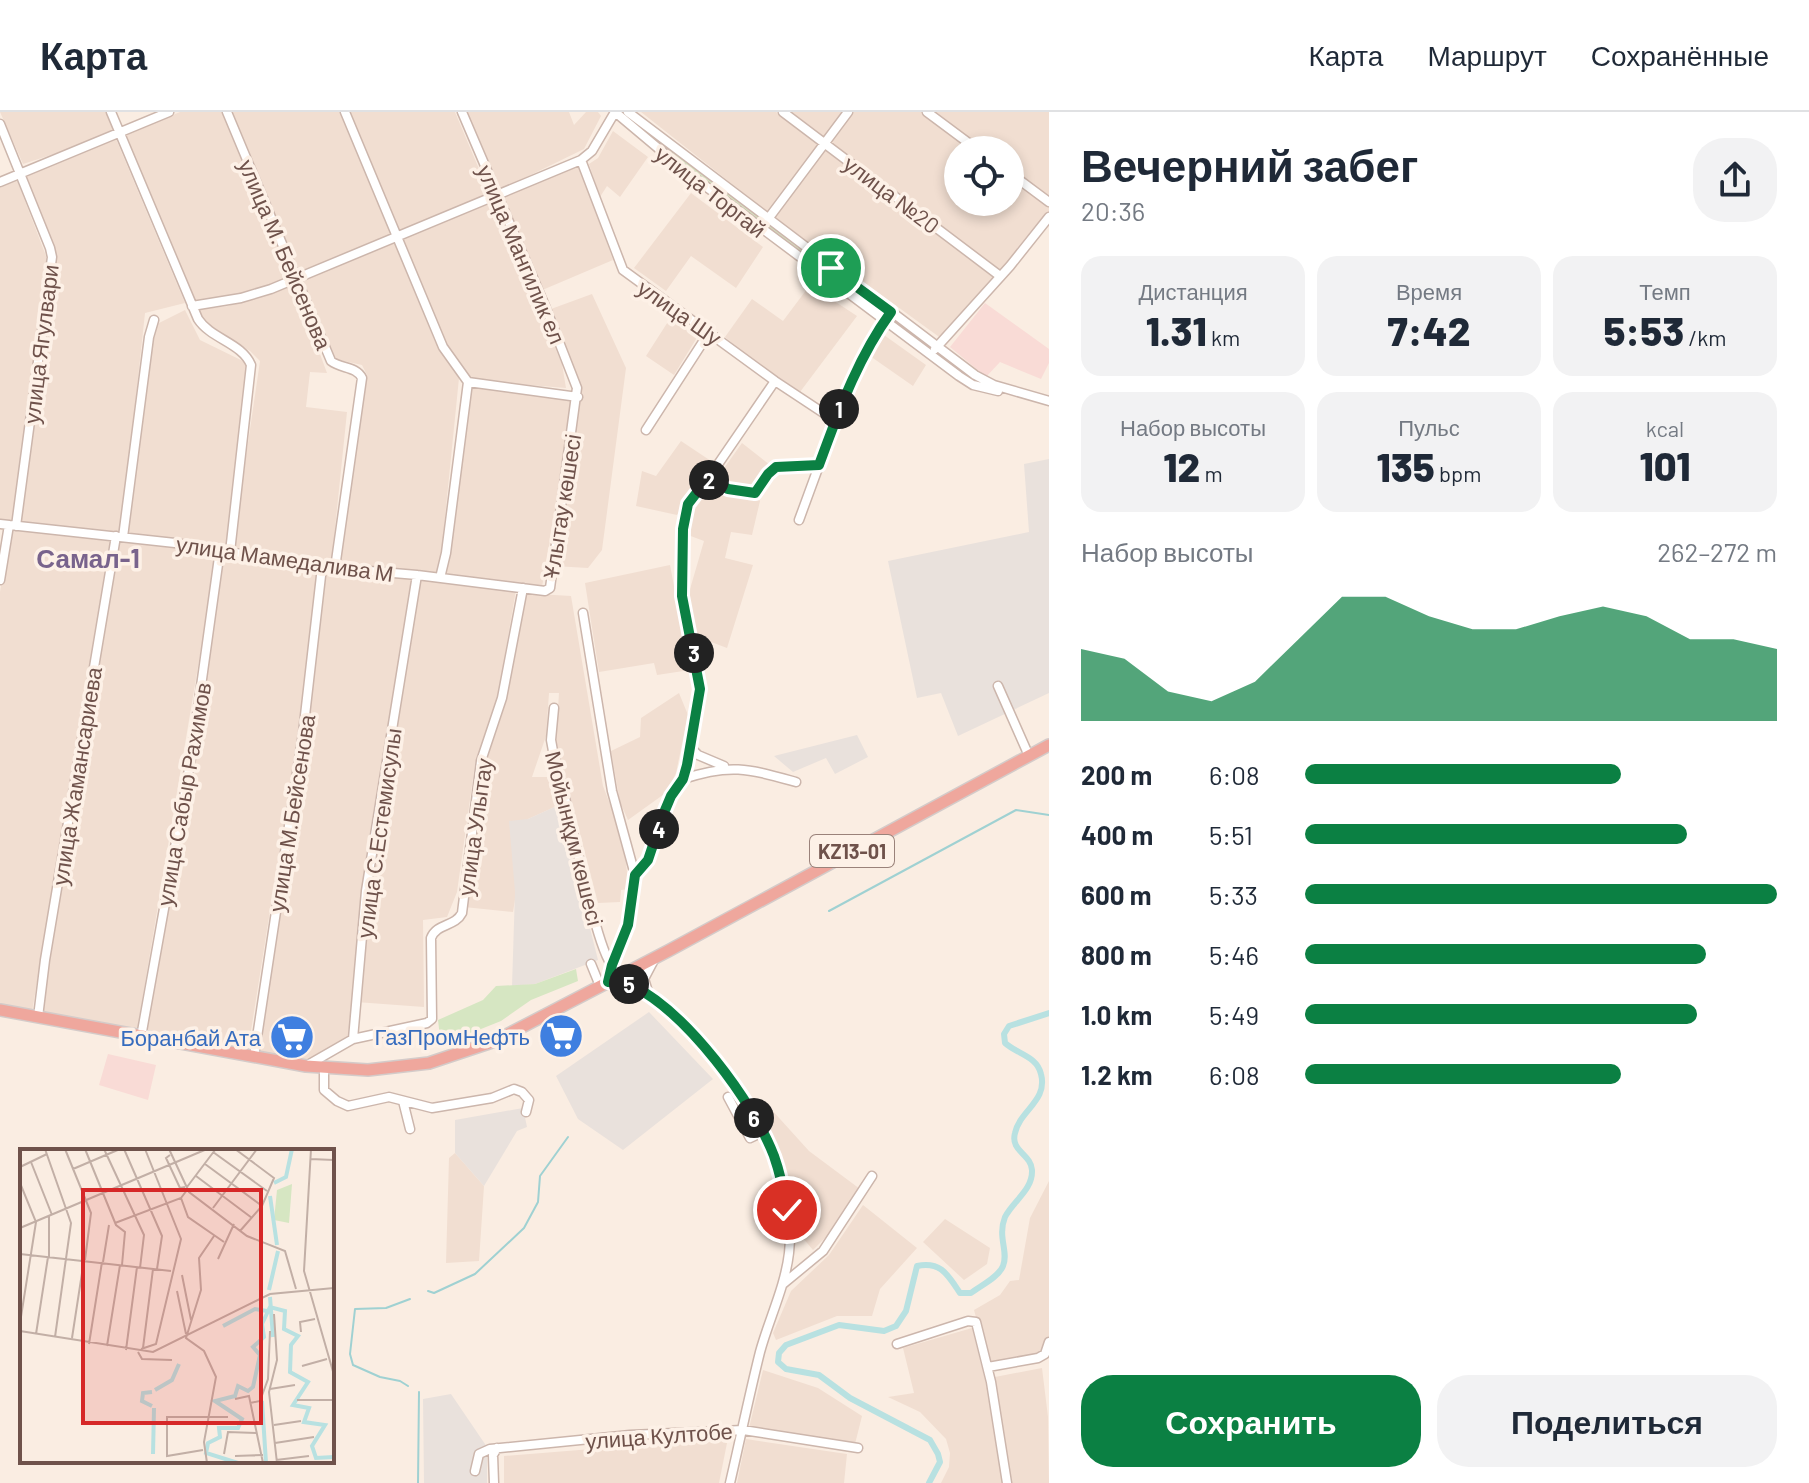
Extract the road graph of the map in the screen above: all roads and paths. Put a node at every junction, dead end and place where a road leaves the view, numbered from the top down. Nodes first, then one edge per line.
1 (111, 112) edge
2 (169, 112) edge
3 (227, 112) edge
4 (345, 112) edge
5 (462, 112) edge
6 (615, 112) edge
7 (628, 112) edge
8 (783, 112) edge
9 (848, 112) edge
10 (927, 112) edge
11 (0, 124) edge
12 (120, 133) junction
13 (959, 136) edge
14 (825, 143) junction
15 (581, 160) junction
16 (20, 173) junction
17 (0, 182) edge
18 (1024, 183) edge
19 (496, 193) junction
20 (1049, 202) edge
21 (1049, 217) edge
22 (768, 219) junction
23 (398, 237) junction
24 (1000, 276) junction
25 (297, 278) junction
26 (192, 306) junction
27 (891, 312) junction
28 (154, 320) dead end
29 (884, 321) junction
30 (710, 331) junction
31 (937, 346) junction
32 (929, 355) junction
33 (775, 381) junction
34 (468, 382) junction
35 (1010, 390) junction
36 (578, 397) junction
37 (1049, 401) edge
38 (834, 420) junction
39 (646, 430) dead end
40 (819, 465) junction
41 (708, 478) junction
42 (799, 520) dead end
43 (8, 525) edge
44 (119, 537) junction
45 (220, 550) junction
46 (230, 552) junction
47 (322, 567) junction
48 (335, 568) junction
49 (417, 575) junction
50 (440, 578) junction
51 (0, 580) edge
52 (523, 588) junction
53 (583, 613) dead end
54 (998, 686) dead end
55 (554, 708) dead end
56 (1049, 745) edge
57 (690, 747) junction
58 (1029, 756) junction
59 (729, 768) junction
60 (683, 779) junction
61 (796, 782) dead end
62 (635, 875) junction
63 (656, 957) junction
64 (591, 964) dead end
65 (612, 965) junction
66 (604, 984) junction
67 (651, 999) junction
68 (0, 1010) edge
69 (38, 1017) junction
70 (141, 1037) junction
71 (353, 1039) junction
72 (254, 1057) junction
73 (306, 1066) junction
74 (324, 1068) junction
75 (728, 1097) dead end
76 (403, 1108) junction
77 (526, 1112) dead end
78 (410, 1129) dead end
79 (763, 1132) junction
80 (872, 1176) dead end
81 (782, 1284) junction
82 (1049, 1342) edge
83 (897, 1344) dead end
84 (988, 1367) junction
85 (743, 1430) junction
86 (497, 1448) junction
87 (858, 1448) dead end
88 (475, 1471) dead end
89 (494, 1483) edge
90 (730, 1483) edge
91 (1007, 1483) edge

1 - 12 street
2 - 12 street
3 - 25 street, улица М. Бейсенова
4 - 23 street
5 - 19 street, улица Мангилик ел
6 - 15 street
6 - 29 street, улица Торгай
7 - 22 street, улица Торгай
8 - 14 street, улица №20
9 - 14 street
10 - 13 street
11 - 16 street, улица Ягулвари
12 - 16 street
12 - 26 street
14 - 22 street
14 - 24 street, улица №20
15 - 19 street
15 - 30 street, улица Шу
16 - 17 street
16 - 43 street, улица Ягулвари
18 - 20 street
19 - 23 street
19 - 36 street, улица Мангилик ел
21 - 24 street
22 - 27 street, улица Торгай
23 - 25 street
23 - 34 street
24 - 31 street
25 - 26 street
25 - 48 street, улица М. Бейсенова
26 - 46 street
27 - 29 street
27 - 31 street, улица Торгай
28 - 44 street, улица Жамансариева
29 - 32 street, улица Торгай
29 - 38 street
30 - 33 street, улица Шу
30 - 39 street
31 - 32 street
31 - 35 street, улица Торгай
32 - 35 street, улица Торгай
33 - 38 street, улица Шу
33 - 41 street, Мойынқұм көшесі
34 - 36 street
34 - 50 street
35 - 37 street, улица Торгай
36 - 52 street, Ұлытау көшесі
38 - 40 street
40 - 41 street
40 - 42 street
41 - 57 street, Мойынқұм көшесі
43 - 44 street, улица Мамедалива М
43 - 51 street, улица Ягулвари
44 - 45 street, улица Мамедалива М
44 - 69 street, улица Жамансариева
45 - 46 street, улица Мамедалива М
45 - 70 street, улица Сабыр Рахимов
46 - 47 street, улица Мамедалива М
47 - 48 street, улица Мамедалива М
47 - 72 street, улица М.Бейсенова
48 - 49 street, улица Мамедалива М
49 - 50 street, улица Мамедалива М
49 - 71 street, улица С.Естемисулы
50 - 52 street, улица Мамедалива М
52 - 71 street, улица Улытау
53 - 62 street
54 - 58 street
55 - 65 street, Мойынқұм көшесі
56 - 58 highway, KZ13-01
57 - 59 street
57 - 60 street, Мойынқұм көшесі
58 - 63 highway, KZ13-01
59 - 60 street
59 - 61 street
60 - 62 street, Мойынқұм көшесі
62 - 65 street, Мойынқұм көшесі
63 - 66 highway, KZ13-01
63 - 67 street
64 - 66 street
65 - 66 street, Мойынқұм көшесі
66 - 67 street
66 - 74 highway, KZ13-01
67 - 79 street
68 - 69 highway, KZ13-01
69 - 70 highway, KZ13-01
70 - 72 highway, KZ13-01
71 - 73 street
72 - 73 highway, KZ13-01
73 - 74 highway, KZ13-01
74 - 76 street
75 - 79 street
76 - 77 street
76 - 78 street
79 - 81 street
80 - 81 street
81 - 85 street
82 - 84 street
83 - 84 street
84 - 91 street
85 - 86 street, улица Култобе
85 - 87 street, улица Култобе
85 - 90 street
86 - 88 street
86 - 89 street

